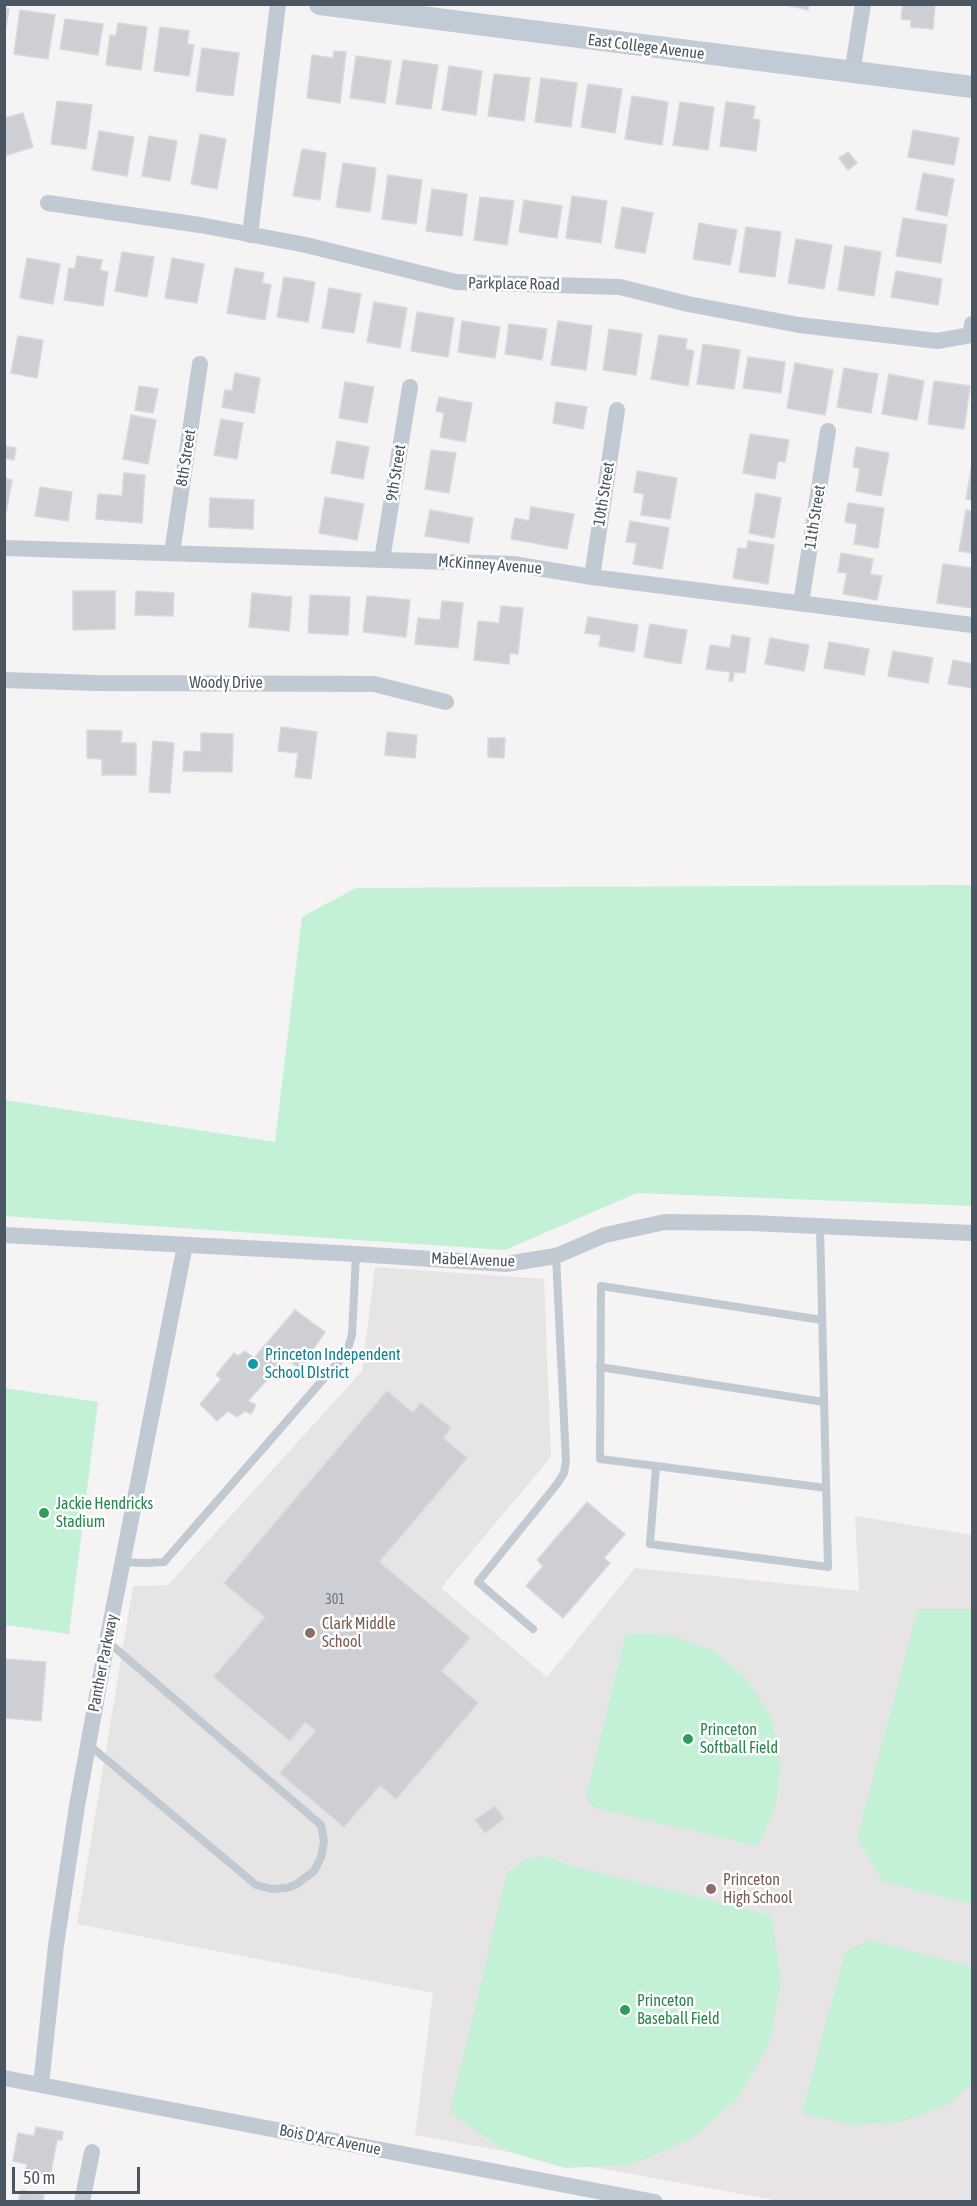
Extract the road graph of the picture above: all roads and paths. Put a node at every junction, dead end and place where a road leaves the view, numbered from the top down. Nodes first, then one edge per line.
1 (278, 4) edge
2 (320, 4) edge
3 (863, 4) edge
4 (852, 73) junction
5 (972, 87) edge
6 (48, 202) dead end
7 (250, 235) junction
8 (972, 324) edge
9 (200, 364) dead end
10 (410, 387) dead end
11 (617, 410) dead end
12 (828, 431) dead end
13 (4, 548) edge
14 (171, 553) junction
15 (382, 560) junction
16 (592, 577) junction
17 (801, 603) junction
18 (972, 625) edge
19 (4, 680) edge
20 (446, 702) dead end
21 (820, 1226) junction
22 (972, 1233) edge
23 (4, 1235) edge
24 (185, 1245) junction
25 (356, 1254) junction
26 (556, 1256) junction
27 (822, 1320) junction
28 (600, 1367) junction
29 (824, 1402) junction
30 (656, 1466) junction
31 (826, 1488) junction
32 (123, 1562) junction
33 (533, 1629) dead end
34 (107, 1641) junction
35 (88, 1744) junction
36 (4, 2079) edge
37 (41, 2085) junction
38 (92, 2152) dead end
39 (82, 2202) edge
40 (655, 2202) edge

1 - 7 street
2 - 4 street, East College Avenue
3 - 4 street
4 - 5 street, East College Avenue
6 - 7 street, Parkplace Road
7 - 8 street, Parkplace Road
9 - 14 street, 8th Street
10 - 15 street, 9th Street
11 - 16 street, 10th Street
12 - 17 street, 11th Street
13 - 14 street, McKinney Avenue
14 - 15 street, McKinney Avenue
15 - 16 street, McKinney Avenue
16 - 17 street, McKinney Avenue
17 - 18 street, McKinney Avenue
19 - 20 street, Woody Drive
21 - 22 street, Mabel Avenue
21 - 26 street, Mabel Avenue
21 - 27 lane
23 - 24 street, Mabel Avenue
24 - 25 street, Mabel Avenue
24 - 32 street, Panther Parkway
25 - 26 street, Mabel Avenue
25 - 32 lane
26 - 33 lane
27 - 28 lane
27 - 29 lane
28 - 29 lane
28 - 30 lane
29 - 31 lane
30 - 31 lane
30 - 31 lane
32 - 34 street, Panther Parkway
34 - 35 street, Panther Parkway
34 - 35 lane
35 - 37 street, Panther Parkway
36 - 37 street, Bois D'Arc Avenue
37 - 40 street, Bois D'Arc Avenue
38 - 39 street

